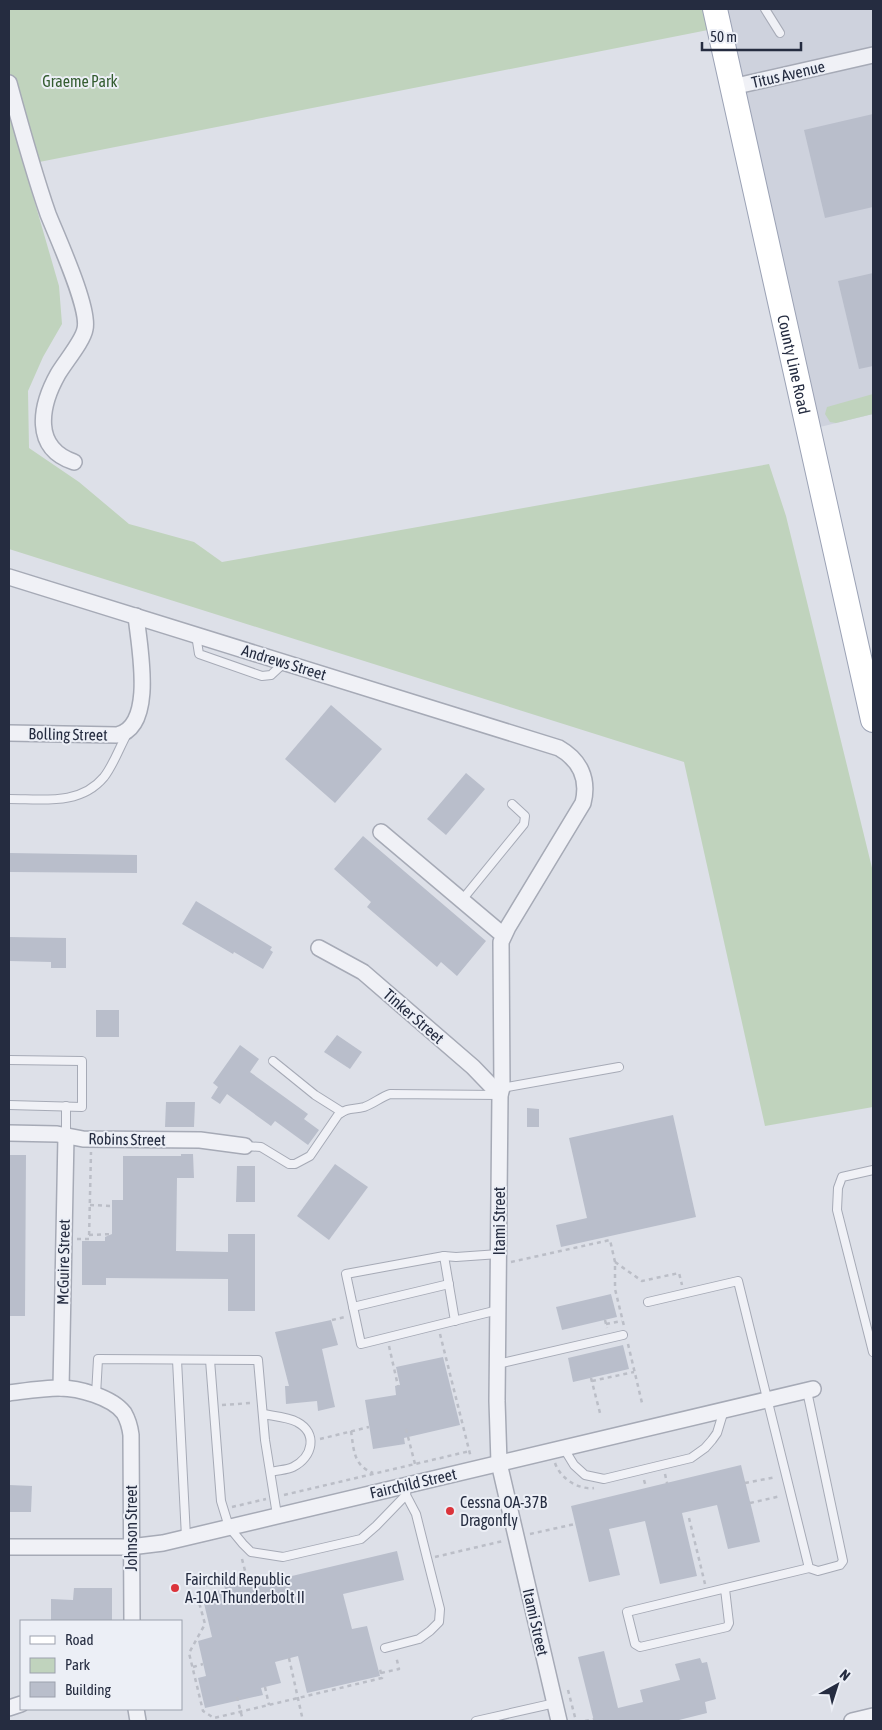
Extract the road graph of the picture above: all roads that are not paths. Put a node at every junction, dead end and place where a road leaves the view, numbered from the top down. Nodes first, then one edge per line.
1 (715, 9) edge
2 (765, 9) edge
3 (780, 33) dead end
4 (873, 55) edge
5 (9, 83) edge
6 (732, 86) junction
7 (74, 462) dead end
8 (9, 577) edge
9 (136, 616) junction
10 (873, 720) edge
11 (129, 730) junction
12 (9, 733) edge
13 (559, 748) joint
14 (9, 799) edge
15 (512, 804) dead end
16 (381, 832) dead end
17 (462, 900) junction
18 (503, 935) junction
19 (319, 948) dead end
20 (9, 1060) edge
21 (273, 1061) dead end
22 (619, 1068) dead end
23 (501, 1091) junction
24 (9, 1105) edge
25 (66, 1106) junction
26 (342, 1112) junction
27 (9, 1133) edge
28 (66, 1136) junction
29 (245, 1146) joint
30 (873, 1170) edge
31 (444, 1256) junction
32 (498, 1260) junction
33 (449, 1284) junction
34 (648, 1302) dead end
35 (353, 1307) junction
36 (498, 1310) junction
37 (455, 1321) junction
38 (624, 1334) road end
39 (873, 1352) edge
40 (177, 1360) junction
41 (210, 1360) junction
42 (498, 1364) junction
43 (61, 1388) junction
44 (810, 1390) joint
45 (9, 1393) edge
46 (96, 1395) junction
47 (768, 1399) junction
48 (724, 1410) junction
49 (263, 1414) junction
50 (563, 1448) junction
51 (499, 1462) junction
52 (270, 1472) junction
53 (406, 1490) junction
54 (277, 1516) junction
55 (233, 1532) junction
56 (186, 1537) junction
57 (9, 1547) edge
58 (130, 1547) junction
59 (809, 1568) junction
60 (725, 1589) junction
61 (132, 1620) edge
62 (389, 1647) road end
63 (554, 1703) junction
64 (873, 1716) edge
65 (508, 1718) edge
66 (476, 1721) edge
67 (559, 1721) edge
68 (852, 1721) edge

1 - 6 main road, County Line Road
2 - 3 lane
4 - 6 street, Titus Avenue
5 - 7 street
6 - 10 main road, County Line Road
8 - 9 street, Andrews Street
9 - 11 street, Bolling Street
9 - 13 street, Andrews Street
11 - 12 street, Bolling Street
11 - 14 lane
13 - 18 street, Itami Street
15 - 17 lane
16 - 17 street
17 - 18 street
18 - 23 street, Itami Street
19 - 23 street, Tinker Street
20 - 25 lane
21 - 26 lane
22 - 23 lane
23 - 26 lane
23 - 32 street, Itami Street
24 - 25 lane
25 - 28 lane
26 - 29 lane
27 - 28 street, Robins Street
28 - 29 street, Robins Street
28 - 43 street, McGuire Street
30 - 39 lane
31 - 32 lane
31 - 33 lane
31 - 35 lane
32 - 36 street, Itami Street
33 - 35 lane
33 - 37 lane
34 - 47 lane
35 - 37 lane
36 - 37 lane
36 - 42 street, Itami Street
38 - 42 lane
40 - 41 lane
40 - 46 lane
40 - 56 lane
41 - 49 lane
41 - 55 lane
42 - 51 street, Itami Street
43 - 45 street
43 - 46 street
44 - 47 street, Fairchild Street
44 - 59 lane
46 - 58 street, Johnson Street
47 - 48 street, Fairchild Street
47 - 59 lane
48 - 50 street, Fairchild Street
48 - 50 lane
49 - 52 lane
49 - 52 lane
50 - 51 street, Fairchild Street
51 - 53 street, Fairchild Street
51 - 63 street, Itami Street
52 - 54 lane
53 - 54 street, Fairchild Street
53 - 55 lane
53 - 62 lane
54 - 55 street, Fairchild Street
55 - 56 street, Fairchild Street
56 - 58 street, Fairchild Street
57 - 58 street, Fairchild Street
58 - 61 street, Johnson Street
59 - 60 lane
60 - 60 lane
63 - 65 lane
63 - 67 street, Itami Street
64 - 68 street
65 - 66 lane

